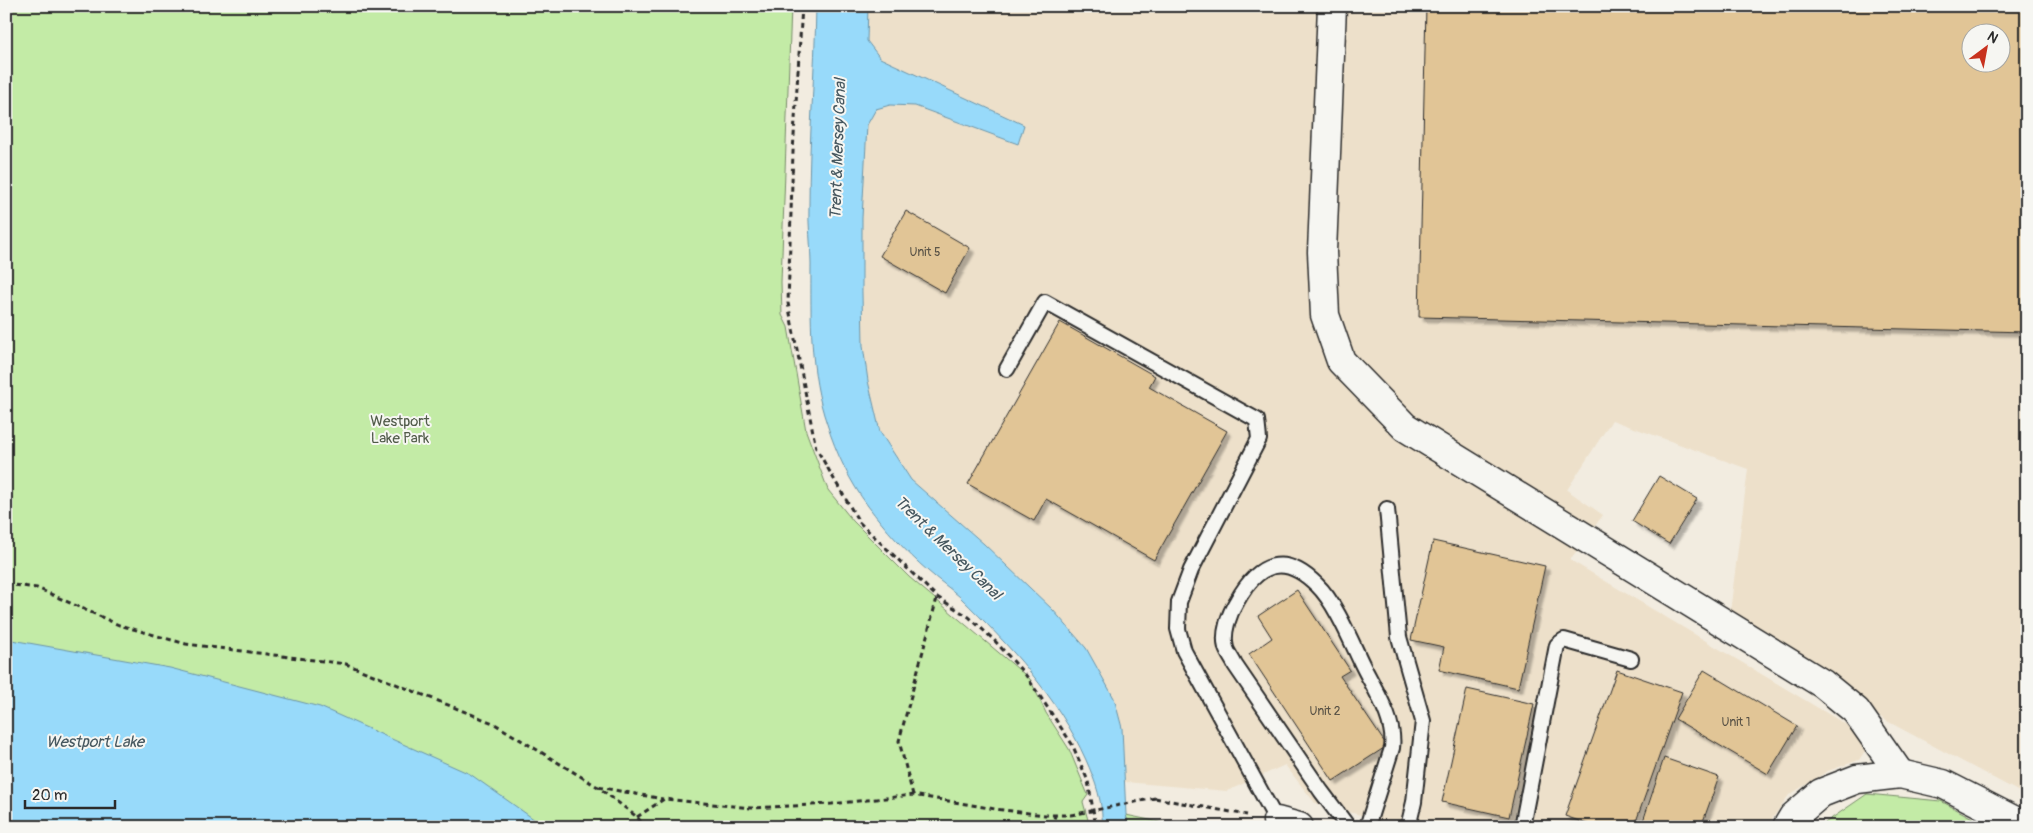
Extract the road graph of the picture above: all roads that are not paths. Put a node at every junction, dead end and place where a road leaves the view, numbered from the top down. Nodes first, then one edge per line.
1 (1332, 6) edge
2 (1007, 369) dead end
3 (1387, 509) dead end
4 (1631, 659) dead end
5 (1900, 774) junction
6 (1288, 824) edge
7 (1348, 827) edge
8 (1367, 827) edge
9 (1408, 827) edge
10 (1522, 827) edge
11 (1787, 827) edge
12 (2027, 827) edge

1 - 5 street
2 - 6 lane
3 - 9 lane
4 - 10 lane
5 - 11 street
5 - 12 street
7 - 8 lane

